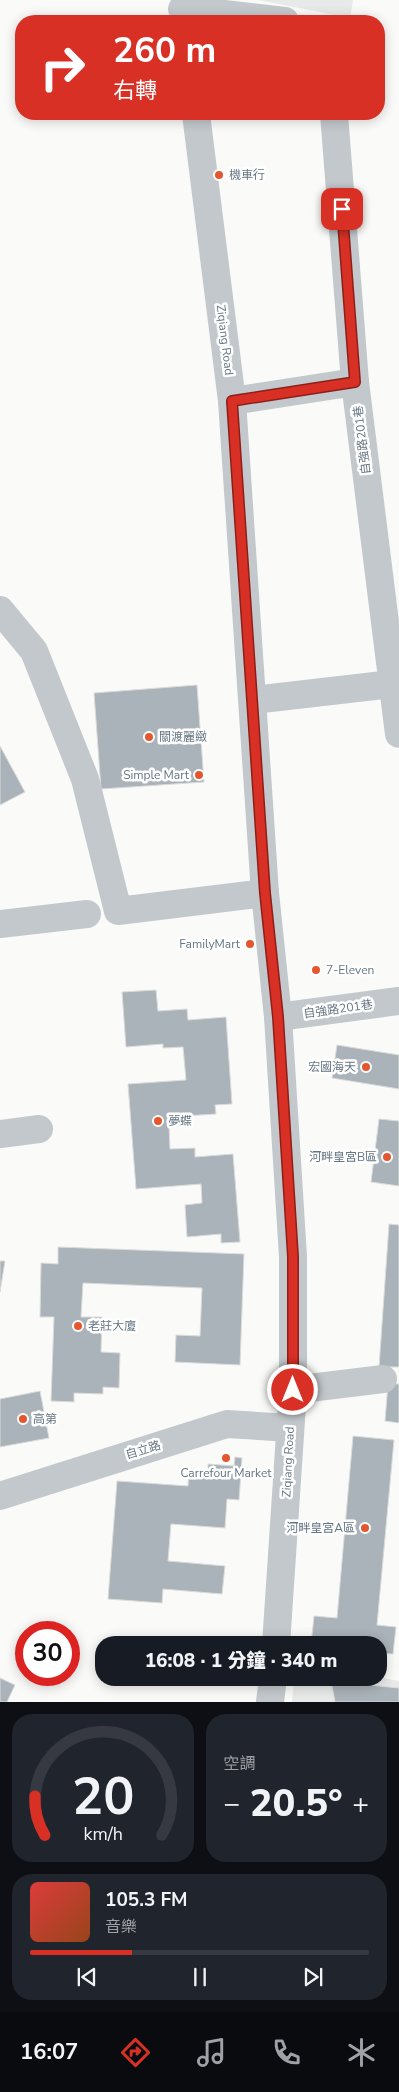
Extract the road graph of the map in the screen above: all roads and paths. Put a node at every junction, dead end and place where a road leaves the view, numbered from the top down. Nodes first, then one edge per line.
1 (183, 10) edge
2 (229, 15) edge
3 (197, 120) edge
4 (334, 120) edge
5 (355, 382) junction
6 (232, 401) junction
7 (0, 610) edge
8 (392, 684) junction
9 (253, 700) junction
10 (399, 734) edge
11 (265, 893) junction
12 (87, 914) dead end
13 (0, 924) edge
14 (399, 1001) edge
15 (278, 1017) junction
16 (39, 1129) dead end
17 (0, 1134) edge
18 (383, 1379) dead end
19 (293, 1390) junction
20 (290, 1428) junction
21 (0, 1496) edge
22 (277, 1636) edge
23 (272, 1686) edge
24 (270, 1702) edge

1 - 2 street
3 - 6 street, Ziqiang Road
4 - 5 street, 自強路201巷
5 - 6 street
5 - 8 street, 自強路201巷
6 - 9 street, Ziqiang Road
7 - 11 street
8 - 9 street
8 - 10 street, 自強路201巷
9 - 11 street, Ziqiang Road
11 - 15 street, Ziqiang Road
12 - 13 street
14 - 15 street, 自強路201巷
15 - 19 street, Ziqiang Road
16 - 17 street
18 - 19 street
19 - 20 street, Ziqiang Road
20 - 21 street, 自立路
20 - 22 street, Ziqiang Road
23 - 24 street

